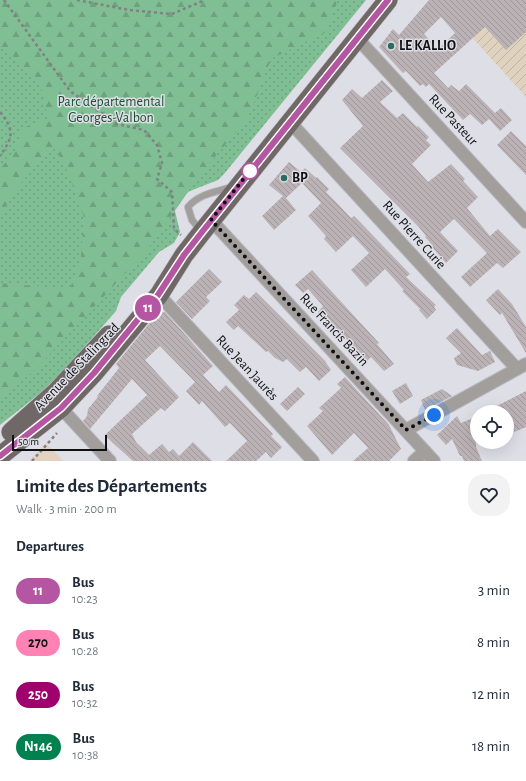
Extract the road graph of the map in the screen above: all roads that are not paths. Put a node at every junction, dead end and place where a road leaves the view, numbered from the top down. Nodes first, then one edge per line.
1 (388, 0) edge
2 (357, 38) junction
3 (289, 121) junction
4 (239, 185) junction
5 (526, 222) edge
6 (197, 238) junction
7 (158, 295) junction
8 (521, 367) edge
9 (65, 413) junction
10 (406, 430) junction
11 (0, 441) edge
12 (425, 451) junction
13 (0, 456) edge
14 (110, 461) edge
15 (313, 461) edge
16 (414, 461) edge
17 (434, 461) edge

1 - 2 main road, Avenue de Stalingrad
2 - 3 main road, Avenue de Stalingrad
2 - 5 street, Rue Pasteur
3 - 4 main road, Avenue de Stalingrad
3 - 8 street, Rue Pierre Curie
4 - 6 main road, Avenue de Stalingrad
4 - 6 lane
6 - 7 main road, Avenue de Stalingrad
6 - 10 street, Rue Francis Bazin
6 - 11 main road, Avenue de Stalingrad
7 - 9 main road, Avenue de Stalingrad
7 - 15 street, Rue Jean Jaurès
8 - 10 street
9 - 13 main road, Avenue de Stalingrad
9 - 14 street
10 - 12 street, Rue Francis Bazin
12 - 16 street
12 - 17 street, Rue Francis Bazin

